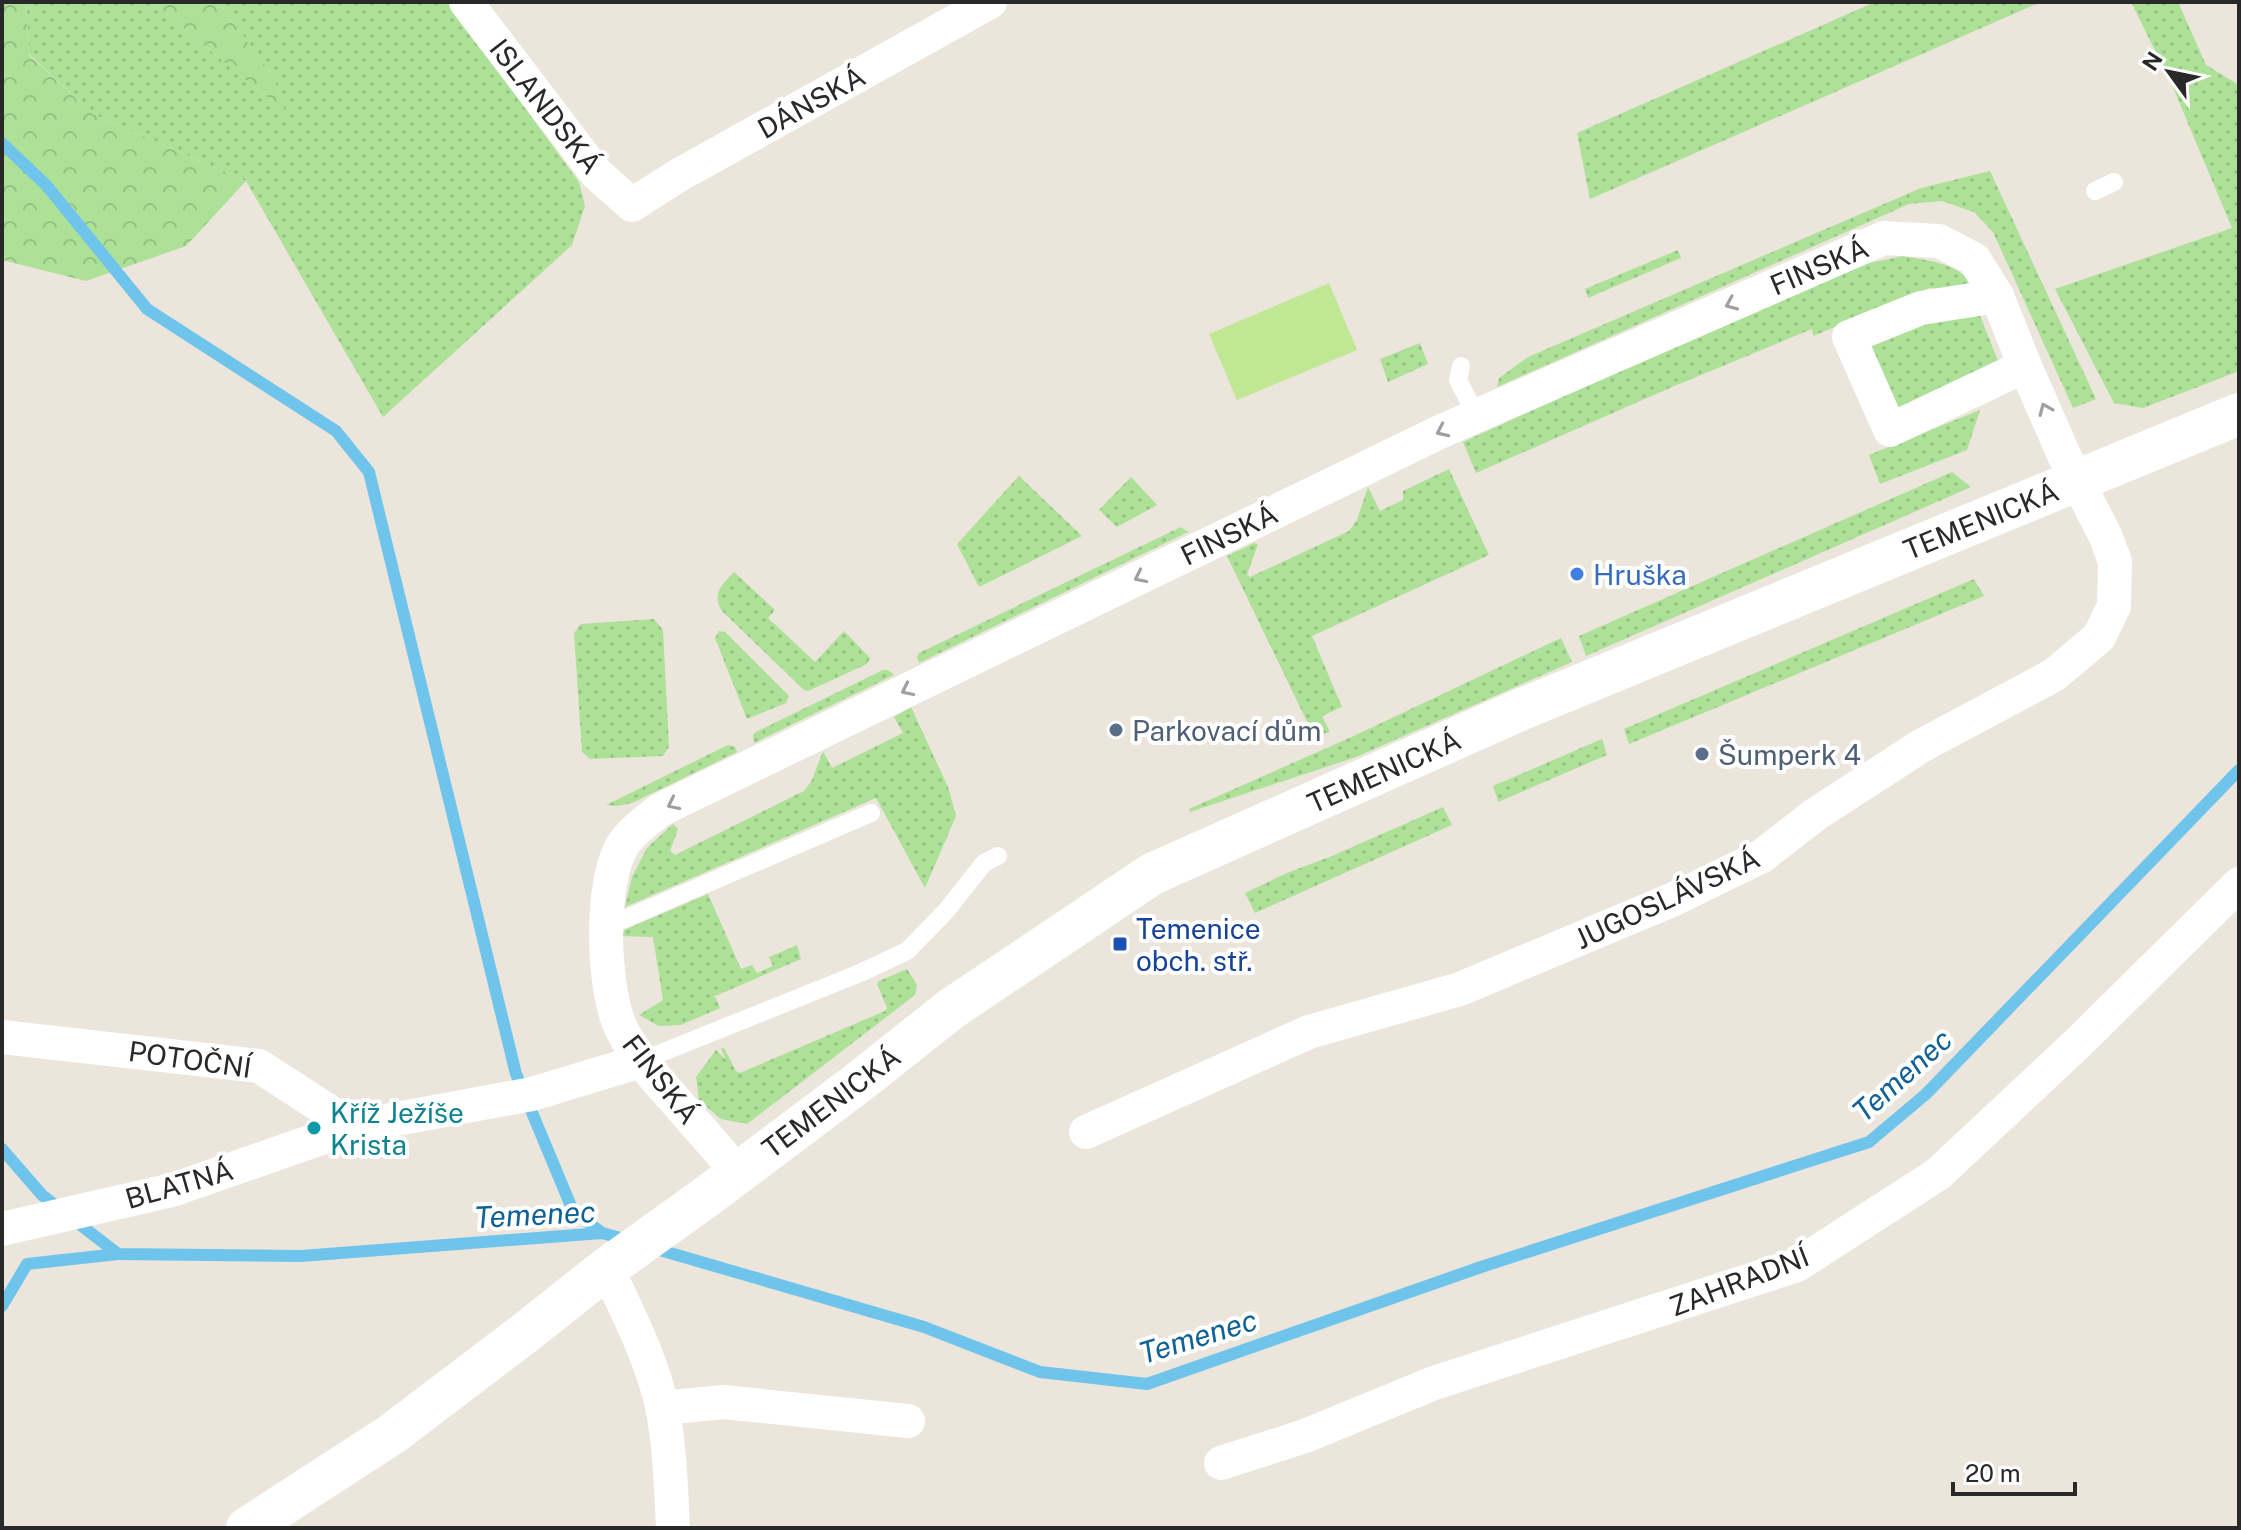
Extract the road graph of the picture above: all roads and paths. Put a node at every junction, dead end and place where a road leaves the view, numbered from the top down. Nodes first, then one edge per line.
1 (466, 2) edge
2 (990, 2) edge
3 (2114, 182) dead end
4 (2095, 191) dead end
5 (632, 205) joint
6 (1997, 296) junction
7 (1461, 366) dead end
8 (2025, 366) junction
9 (2239, 414) edge
10 (1476, 415) junction
11 (2077, 481) junction
12 (871, 813) dead end
13 (998, 856) dead end
14 (2239, 884) edge
15 (606, 927) junction
16 (2, 1037) edge
17 (641, 1061) junction
18 (353, 1127) junction
19 (1086, 1132) dead end
20 (722, 1185) junction
21 (2, 1229) edge
22 (616, 1261) junction
23 (662, 1408) junction
24 (908, 1421) dead end
25 (1221, 1463) dead end
26 (247, 1528) edge
27 (673, 1528) edge

1 - 5 street, ISLANDSKÁ
2 - 5 street, DÁNSKÁ
3 - 4 lane
6 - 8 street, FINSKÁ
6 - 8 street
6 -> 10 street, FINSKÁ
7 - 10 lane
11 -> 8 street, FINSKÁ
9 - 11 street, TEMENICKÁ
10 -> 15 street, FINSKÁ
11 - 19 street, JUGOSLÁVSKÁ
11 - 20 street, TEMENICKÁ
12 - 15 lane
13 - 17 lane
14 - 25 street, ZAHRADNÍ
15 - 17 street, FINSKÁ
16 - 18 street, POTOČNÍ
17 - 18 street
17 - 20 street, FINSKÁ
18 - 21 street, BLATNÁ
20 - 22 street, TEMENICKÁ
22 - 23 street
22 - 26 street, TEMENICKÁ
23 - 24 street
23 - 27 street

